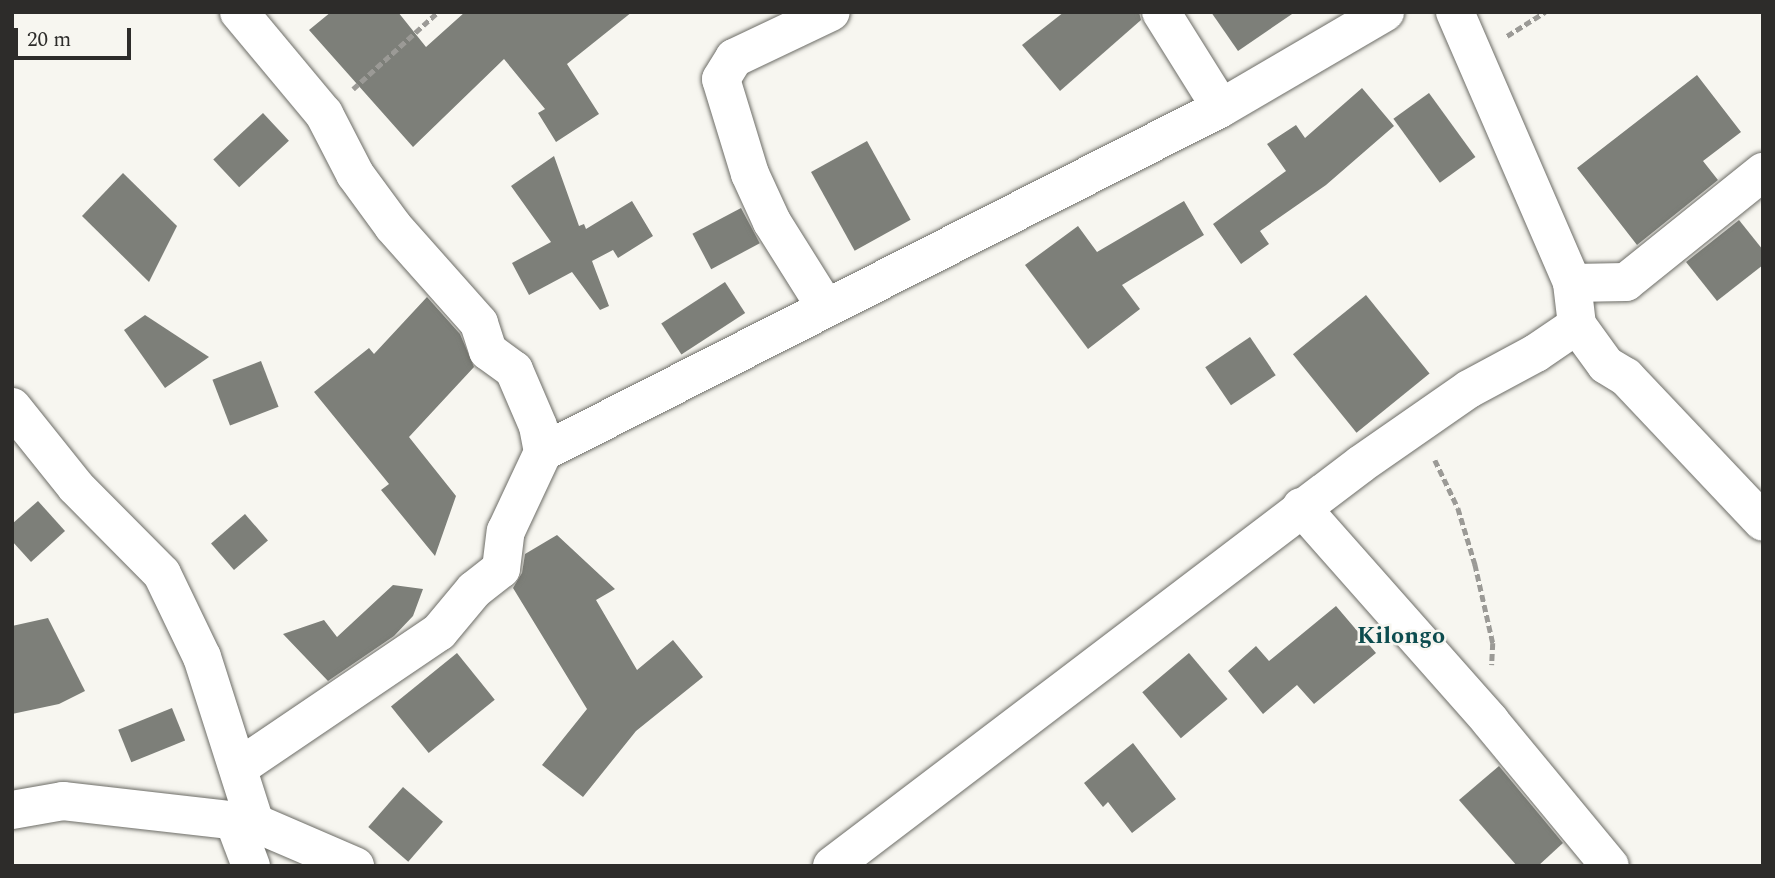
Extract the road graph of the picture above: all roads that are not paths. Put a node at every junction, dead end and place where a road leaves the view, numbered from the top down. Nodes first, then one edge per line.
1 (239, 12) edge
2 (831, 12) edge
3 (1161, 12) edge
4 (1385, 12) edge
5 (1455, 12) edge
6 (1221, 108) junction
7 (1763, 172) edge
8 (1572, 283) junction
9 (826, 308) junction
10 (1577, 325) junction
11 (12, 407) edge
12 (543, 452) junction
13 (1301, 508) junction
14 (1763, 522) edge
15 (238, 768) junction
16 (12, 810) edge
17 (244, 822) junction
18 (251, 866) edge
19 (355, 866) edge
20 (832, 866) edge
21 (1610, 866) edge

1 - 12 street
2 - 9 street
3 - 6 street
4 - 6 street
5 - 8 street
6 - 9 street
7 - 8 street
8 - 10 street
9 - 12 street
10 - 13 street
10 - 14 street
11 - 15 street
12 - 15 street
13 - 20 street
13 - 21 street
15 - 17 street
16 - 17 street
17 - 18 street
17 - 19 street

